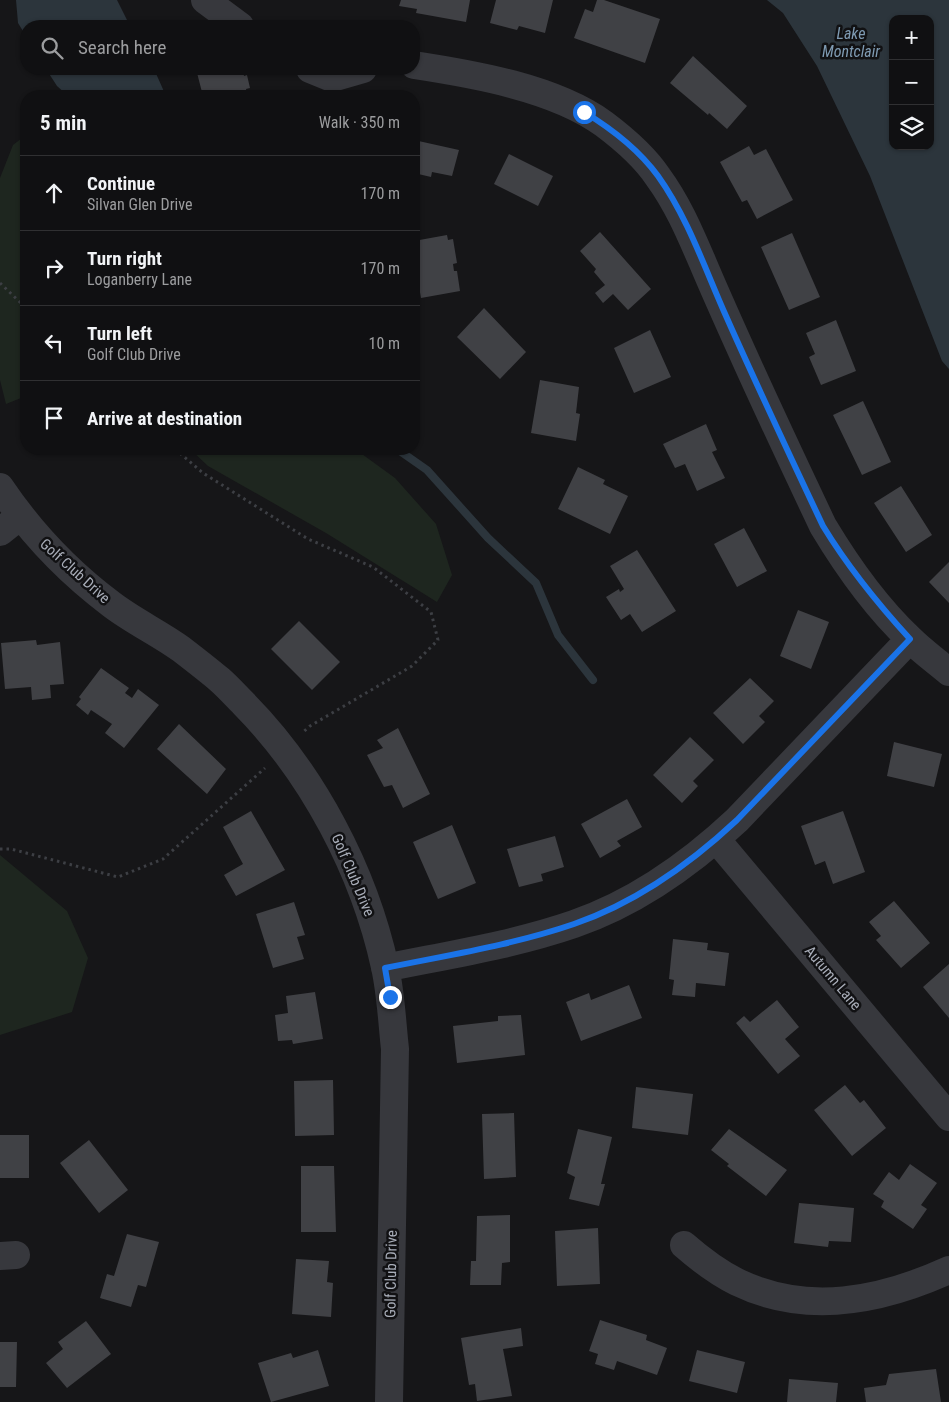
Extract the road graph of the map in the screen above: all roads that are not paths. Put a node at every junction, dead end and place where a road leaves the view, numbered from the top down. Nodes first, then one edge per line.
1 (205, 0) edge
2 (232, 20) edge
3 (420, 66) edge
4 (0, 488) edge
5 (10, 524) edge
6 (910, 639) junction
7 (949, 672) edge
8 (716, 839) junction
9 (385, 968) junction
10 (949, 1117) edge
11 (684, 1245) dead end
12 (949, 1270) edge
13 (389, 1402) edge

1 - 2 street
3 - 6 street
4 - 5 street, Golf Club Drive
5 - 9 street, Golf Club Drive
6 - 7 street
6 - 8 street
8 - 9 street
8 - 10 street, Autumn Lane
9 - 13 street, Golf Club Drive
11 - 12 street

